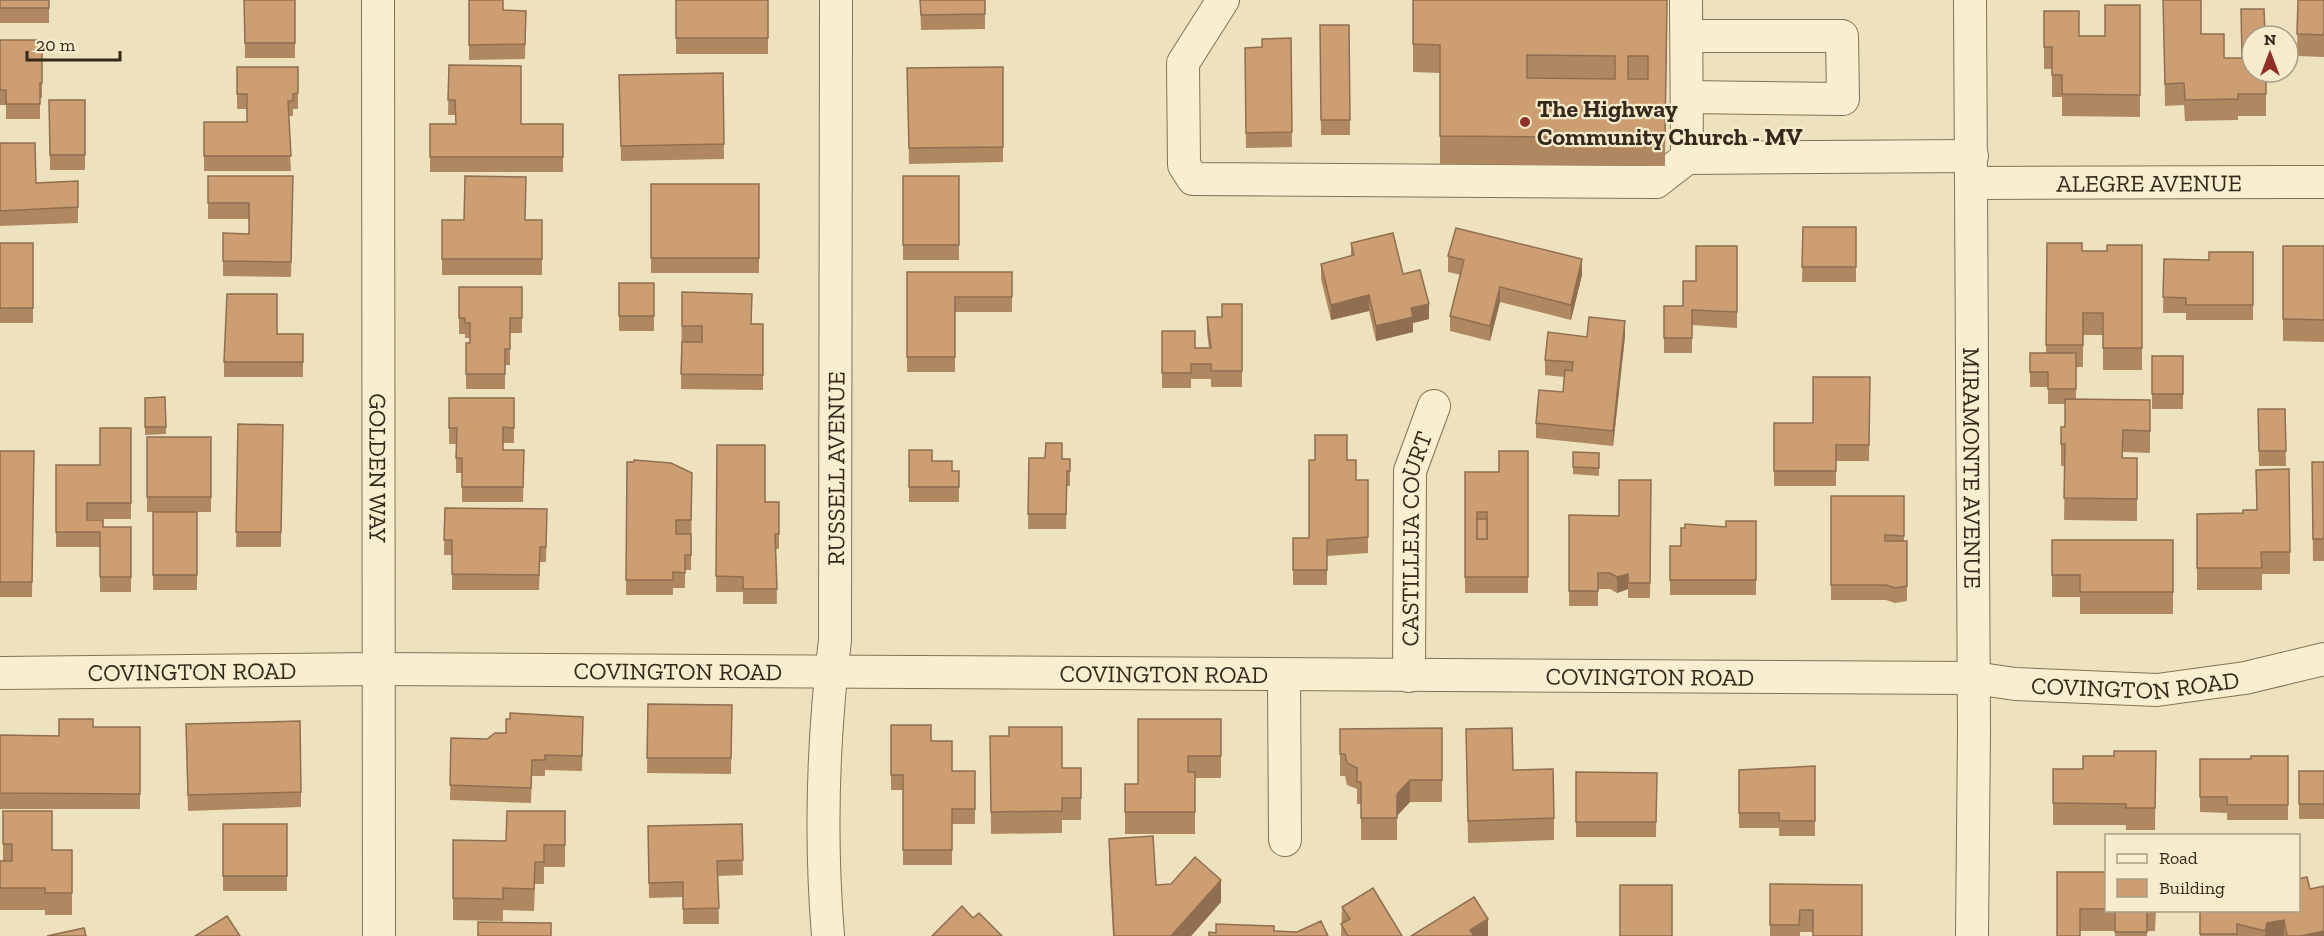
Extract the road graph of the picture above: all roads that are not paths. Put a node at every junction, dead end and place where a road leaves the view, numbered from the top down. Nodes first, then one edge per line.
1 (378, 0) edge
2 (836, 0) edge
3 (1222, 0) edge
4 (1686, 0) edge
5 (1970, 0) edge
6 (1687, 36) junction
7 (1687, 97) junction
8 (1688, 158) junction
9 (1972, 170) junction
10 (2324, 182) edge
11 (1434, 406) dead end
12 (2324, 659) edge
13 (377, 669) junction
14 (0, 672) edge
15 (831, 672) junction
16 (1284, 675) junction
17 (1409, 676) junction
18 (1974, 678) junction
19 (1285, 840) dead end
20 (379, 936) edge
21 (828, 936) edge
22 (1972, 936) edge

1 - 13 street, GOLDEN WAY
2 - 15 street, RUSSELL AVENUE
3 - 8 street
4 - 6 street
5 - 9 street, MIRAMONTE AVENUE
6 - 7 street
6 - 7 street
7 - 8 street
8 - 9 street, ALEGRE AVENUE
9 - 10 street, ALEGRE AVENUE
9 - 18 street, MIRAMONTE AVENUE
11 - 17 street, CASTILLEJA COURT
12 - 18 street, COVINGTON ROAD
13 - 14 street, COVINGTON ROAD
13 - 15 street, COVINGTON ROAD
13 - 20 street, GOLDEN WAY
15 - 16 street, COVINGTON ROAD
15 - 21 street, RUSSELL AVENUE
16 - 17 street, COVINGTON ROAD
16 - 19 street
17 - 18 street, COVINGTON ROAD
18 - 22 street, MIRAMONTE AVENUE

